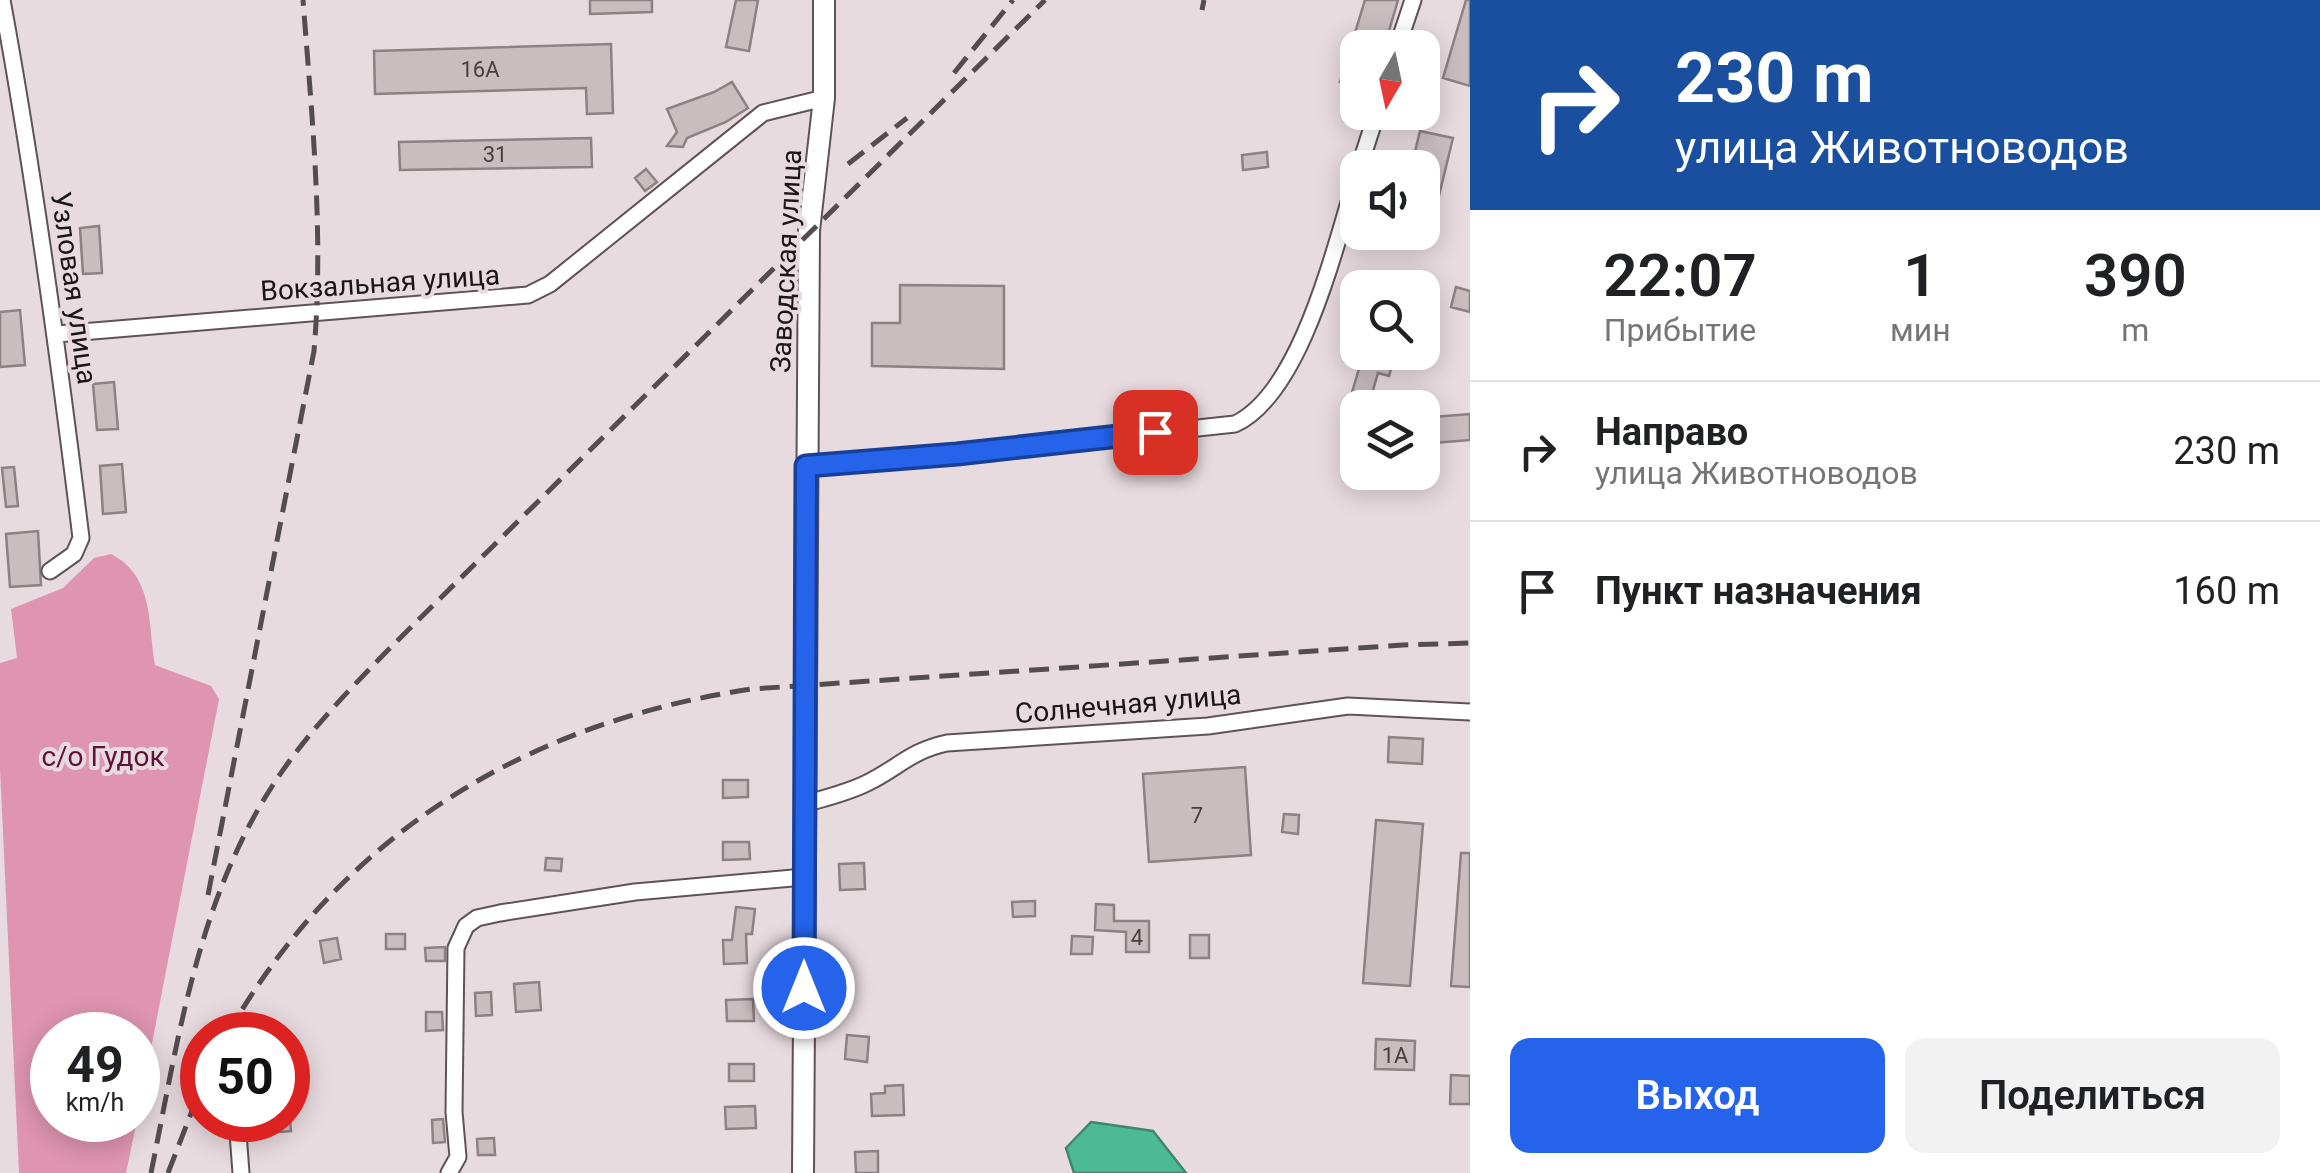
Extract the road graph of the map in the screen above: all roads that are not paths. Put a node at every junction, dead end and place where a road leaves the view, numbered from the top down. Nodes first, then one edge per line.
1 (2, 0) edge
2 (824, 0) edge
3 (1412, 0) edge
4 (1403, 30) edge
5 (824, 98) junction
6 (1340, 227) edge
7 (56, 334) junction
8 (806, 466) junction
9 (50, 571) dead end
10 (1470, 712) edge
11 (804, 804) junction
12 (804, 877) junction
13 (239, 1142) edge
14 (241, 1173) edge
15 (449, 1173) edge
16 (803, 1173) edge

1 - 7 street, Узловая улица
2 - 5 main road, Заводская улица
3 - 4 street
5 - 7 street, Вокзальная улица
5 - 8 main road, Заводская улица
6 - 8 street
7 - 9 street, Узловая улица
8 - 11 main road, Заводская улица
10 - 11 street, Солнечная улица
11 - 12 main road, Заводская улица
12 - 15 street
12 - 16 main road, Заводская улица
13 - 14 street

